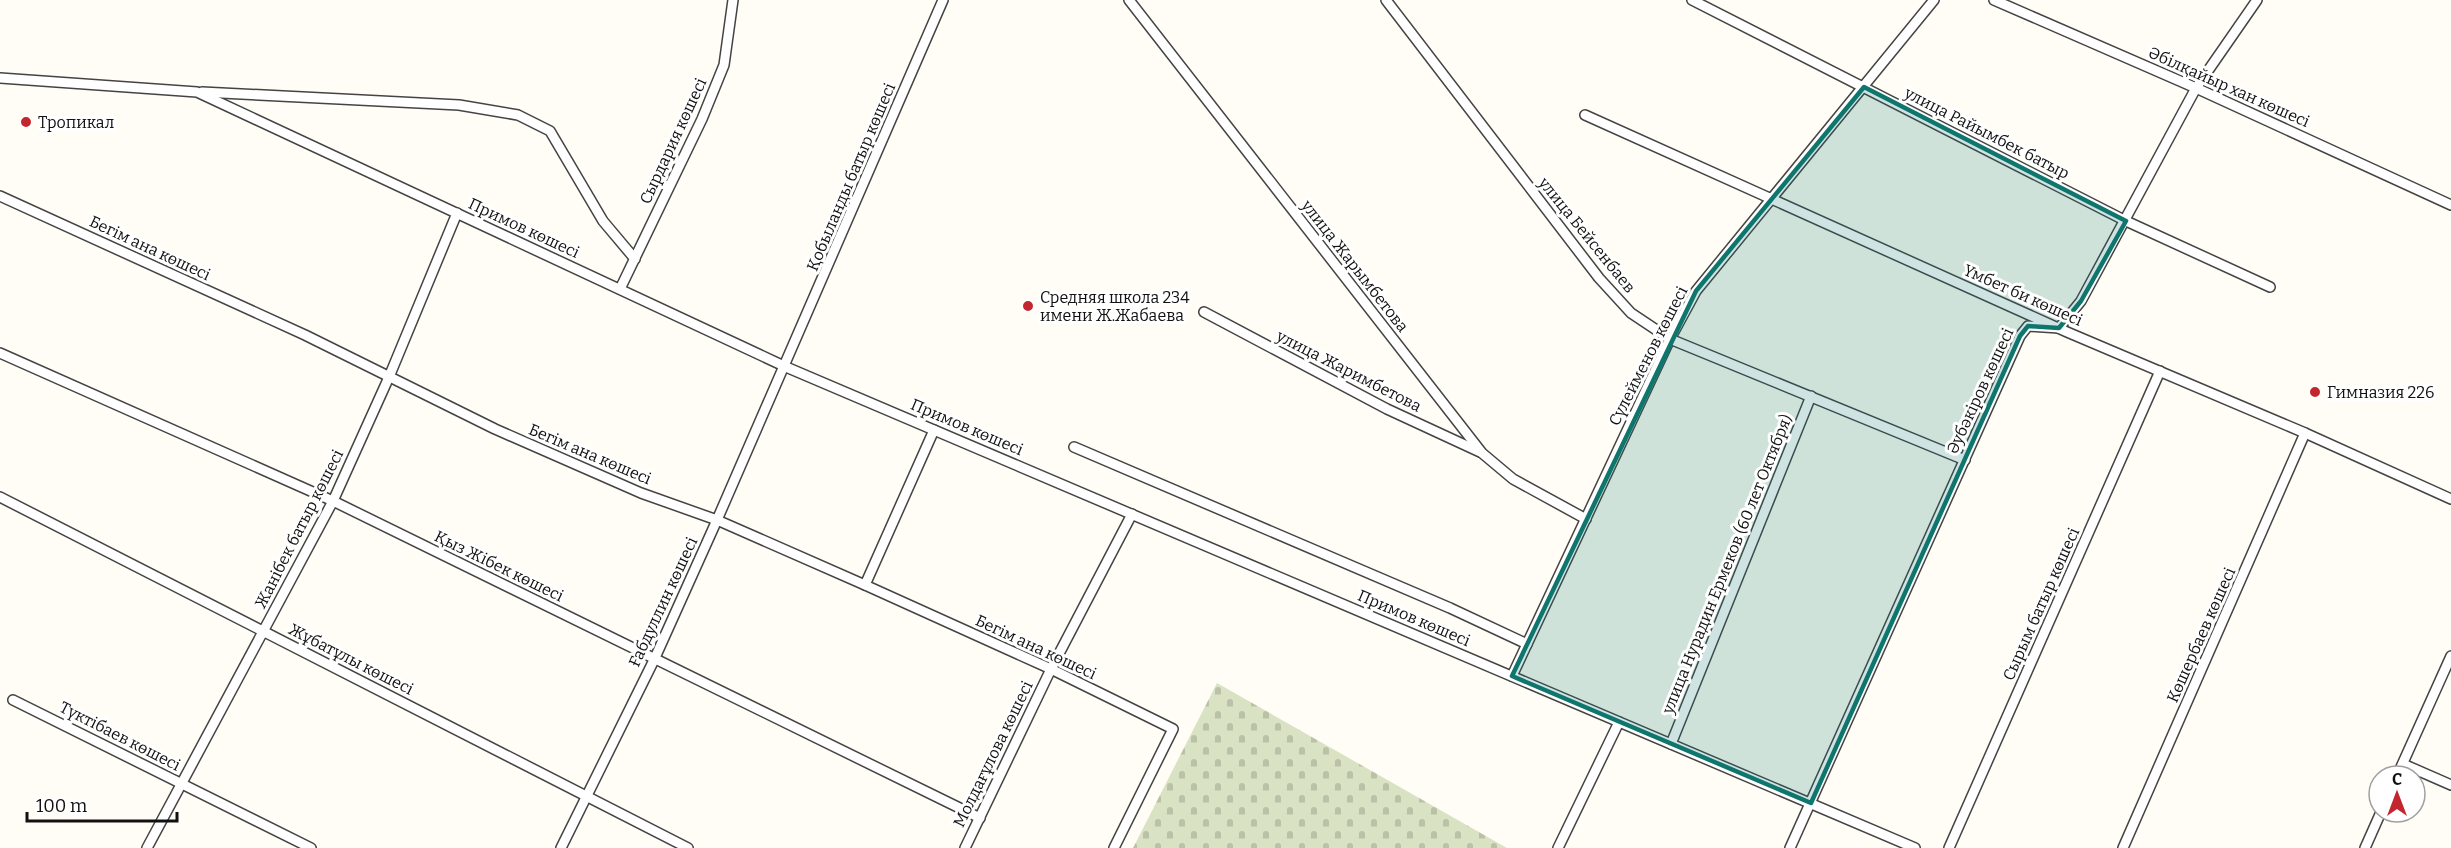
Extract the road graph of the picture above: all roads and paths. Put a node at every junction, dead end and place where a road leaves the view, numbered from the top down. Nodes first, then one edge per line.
1 (733, 0) edge
2 (943, 0) edge
3 (1129, 0) edge
4 (1386, 0) edge
5 (1692, 0) edge
6 (1934, 0) edge
7 (1994, 0) edge
8 (2257, 0) edge
9 (0, 78) edge
10 (1864, 87) junction
11 (2196, 88) junction
12 (197, 92) junction
13 (1585, 115) dead end
14 (0, 196) edge
15 (1770, 198) junction
16 (2451, 205) edge
17 (457, 213) junction
18 (2126, 221) junction
19 (635, 259) junction
20 (2270, 287) dead end
21 (620, 289) junction
22 (1204, 312) dead end
23 (2059, 328) junction
24 (1670, 339) junction
25 (0, 353) edge
26 (786, 367) junction
27 (2160, 371) junction
28 (389, 377) junction
29 (1811, 396) junction
30 (934, 430) junction
31 (2305, 433) junction
32 (1074, 447) dead end
33 (1482, 453) junction
34 (1965, 460) junction
35 (0, 497) edge
36 (2451, 499) edge
37 (333, 501) junction
38 (1132, 514) junction
39 (1586, 519) junction
40 (717, 520) junction
41 (865, 585) junction
42 (263, 631) junction
43 (1527, 644) junction
44 (2451, 656) edge
45 (654, 660) junction
46 (1051, 669) junction
47 (1512, 676) junction
48 (13, 700) dead end
49 (1619, 722) junction
50 (1671, 744) junction
51 (2403, 764) edge
52 (2427, 774) edge
53 (181, 784) junction
54 (2451, 785) edge
55 (586, 796) junction
56 (1810, 803) junction
57 (980, 818) junction
58 (2376, 824) edge
59 (147, 848) edge
60 (311, 848) edge
61 (561, 848) edge
62 (688, 848) edge
63 (965, 848) edge
64 (1114, 848) edge
65 (1558, 848) edge
66 (1790, 848) edge
67 (1915, 848) edge
68 (1949, 848) edge
69 (2123, 848) edge
70 (2365, 848) edge

1 - 19 street, Сырдария көшесі
2 - 26 street, Қобыланды батыр көшесі
3 - 33 street, улица Жарымбетова
4 - 24 street, улица Бейсенбаев
5 - 10 street, улица Райымбек батыр
6 - 10 street, Сүлейменов көшесі
7 - 11 street, Әбілқайыр хан көшесі
8 - 11 street
9 - 12 street, Примов көшесі
10 - 15 street, Сүлейменов көшесі
10 - 18 street, улица Райымбек батыр
11 - 16 street, Әбілқайыр хан көшесі
11 - 18 street
12 - 17 street, Примов көшесі
12 - 19 street
13 - 15 street, Үмбет би көшесі
14 - 28 street, Бегім ана көшесі
15 - 23 street, Үмбет би көшесі
15 - 24 street, Сүлейменов көшесі
17 - 21 street, Примов көшесі
17 - 28 street, Жанібек батыр көшесі
18 - 20 street, улица Райымбек батыр
18 - 23 street
19 - 21 street, Сырдария көшесі
21 - 26 street, Примов көшесі
22 - 33 street, улица Жаримбетова
23 - 27 street, Үмбет би көшесі
23 - 34 street, Әубәкіров көшесі
24 - 29 street, улица Бейсенбаев
24 - 39 street, Сүлейменов көшесі
25 - 37 street, Қыз Жібек көшесі
26 - 30 street, Примов көшесі
26 - 40 street, Ғабдуллин көшесі
27 - 31 street, Үмбет би көшесі
27 - 68 street, Сырым батыр көшесі
28 - 37 street, Жанібек батыр көшесі
28 - 40 street, Бегім ана көшесі
29 - 34 street, улица Бейсенбаев
29 - 50 street, улица Нурадин Ермеков (60 лет Октября)
30 - 38 street, Примов көшесі
30 - 41 street
31 - 36 street, Үмбет би көшесі
31 - 69 street, Көшербаев көшесі
32 - 43 street
33 - 39 street, улица Жарымбетова
34 - 56 street, Әубәкіров көшесі
35 - 42 street, Жұбатұлы көшесі
37 - 42 street, Жанібек батыр көшесі
37 - 45 street, Қыз Жібек көшесі
38 - 46 street, Молдағұлова көшесі
38 - 47 street, Примов көшесі
39 - 43 street, Сүлейменов көшесі
40 - 41 street, Бегім ана көшесі
40 - 45 street, Ғабдуллин көшесі
41 - 46 street, Бегім ана көшесі
42 - 53 street, Жанібек батыр көшесі
42 - 55 street, Жұбатұлы көшесі
43 - 47 street, Сүлейменов көшесі
44 - 51 street
45 - 55 street, Ғабдуллин көшесі
45 - 57 street, Қыз Жібек көшесі
46 - 57 street, Молдағұлова көшесі
46 - 64 street, Бегім ана көшесі
47 - 49 street, Примов көшесі
48 - 53 street, Түктібаев көшесі
49 - 50 street, Примов көшесі
49 - 65 street
50 - 56 street, Примов көшесі
52 - 54 street
53 - 59 street, Жанібек батыр көшесі
53 - 60 street, Түктібаев көшесі
55 - 61 street, Ғабдуллин көшесі
55 - 62 street, Жұбатұлы көшесі
56 - 66 street, Әубәкіров көшесі
56 - 67 street, Примов көшесі
57 - 63 street, Молдағұлова көшесі
58 - 70 street

